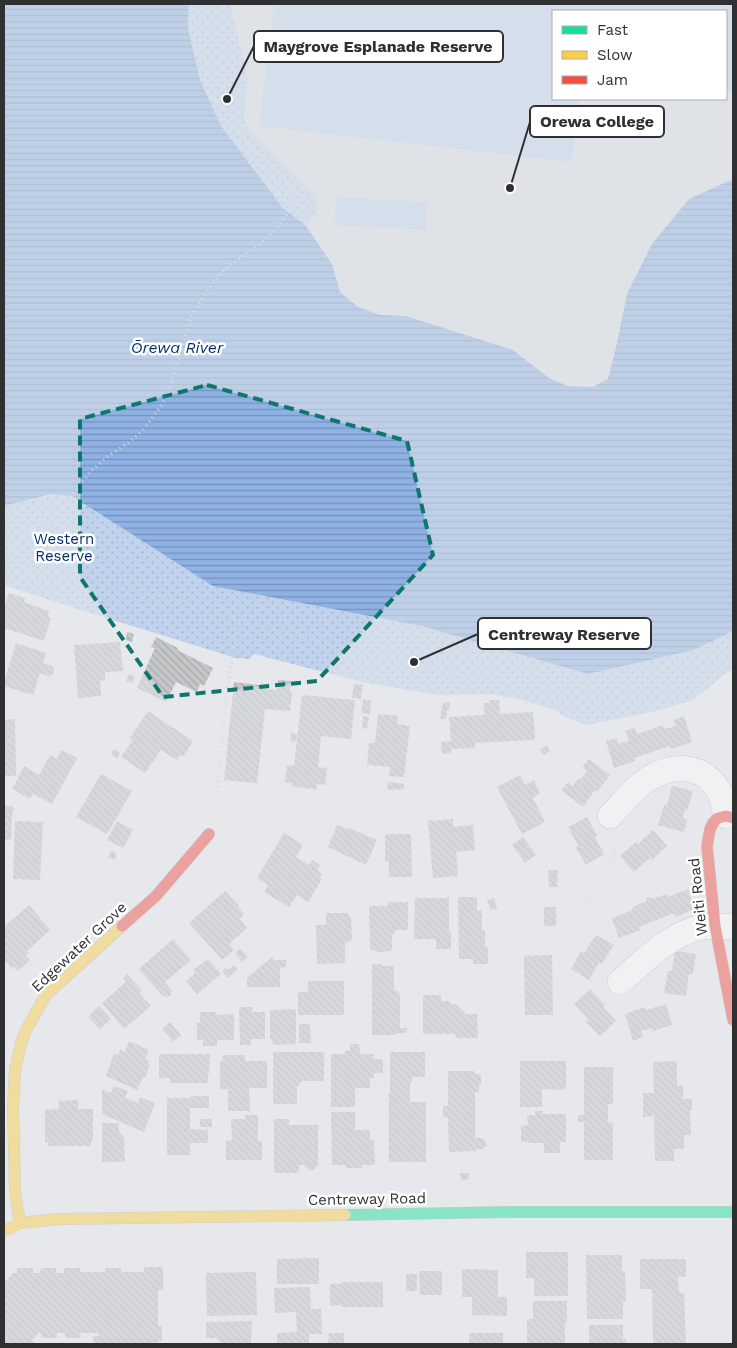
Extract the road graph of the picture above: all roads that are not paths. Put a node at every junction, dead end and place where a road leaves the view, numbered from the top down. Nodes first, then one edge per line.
1 (610, 816) dead end
2 (729, 817) edge
3 (209, 834) dead end
4 (724, 926) edge
5 (620, 982) dead end
6 (733, 1020) edge
7 (733, 1212) edge
8 (20, 1223) junction
9 (4, 1230) edge

1 - 2 street
2 - 4 main road, Weiti Road
3 - 8 main road, Edgewater Grove
4 - 5 street
4 - 6 main road, Weiti Road
7 - 8 main road, Centreway Road
8 - 9 main road, Centreway Road

